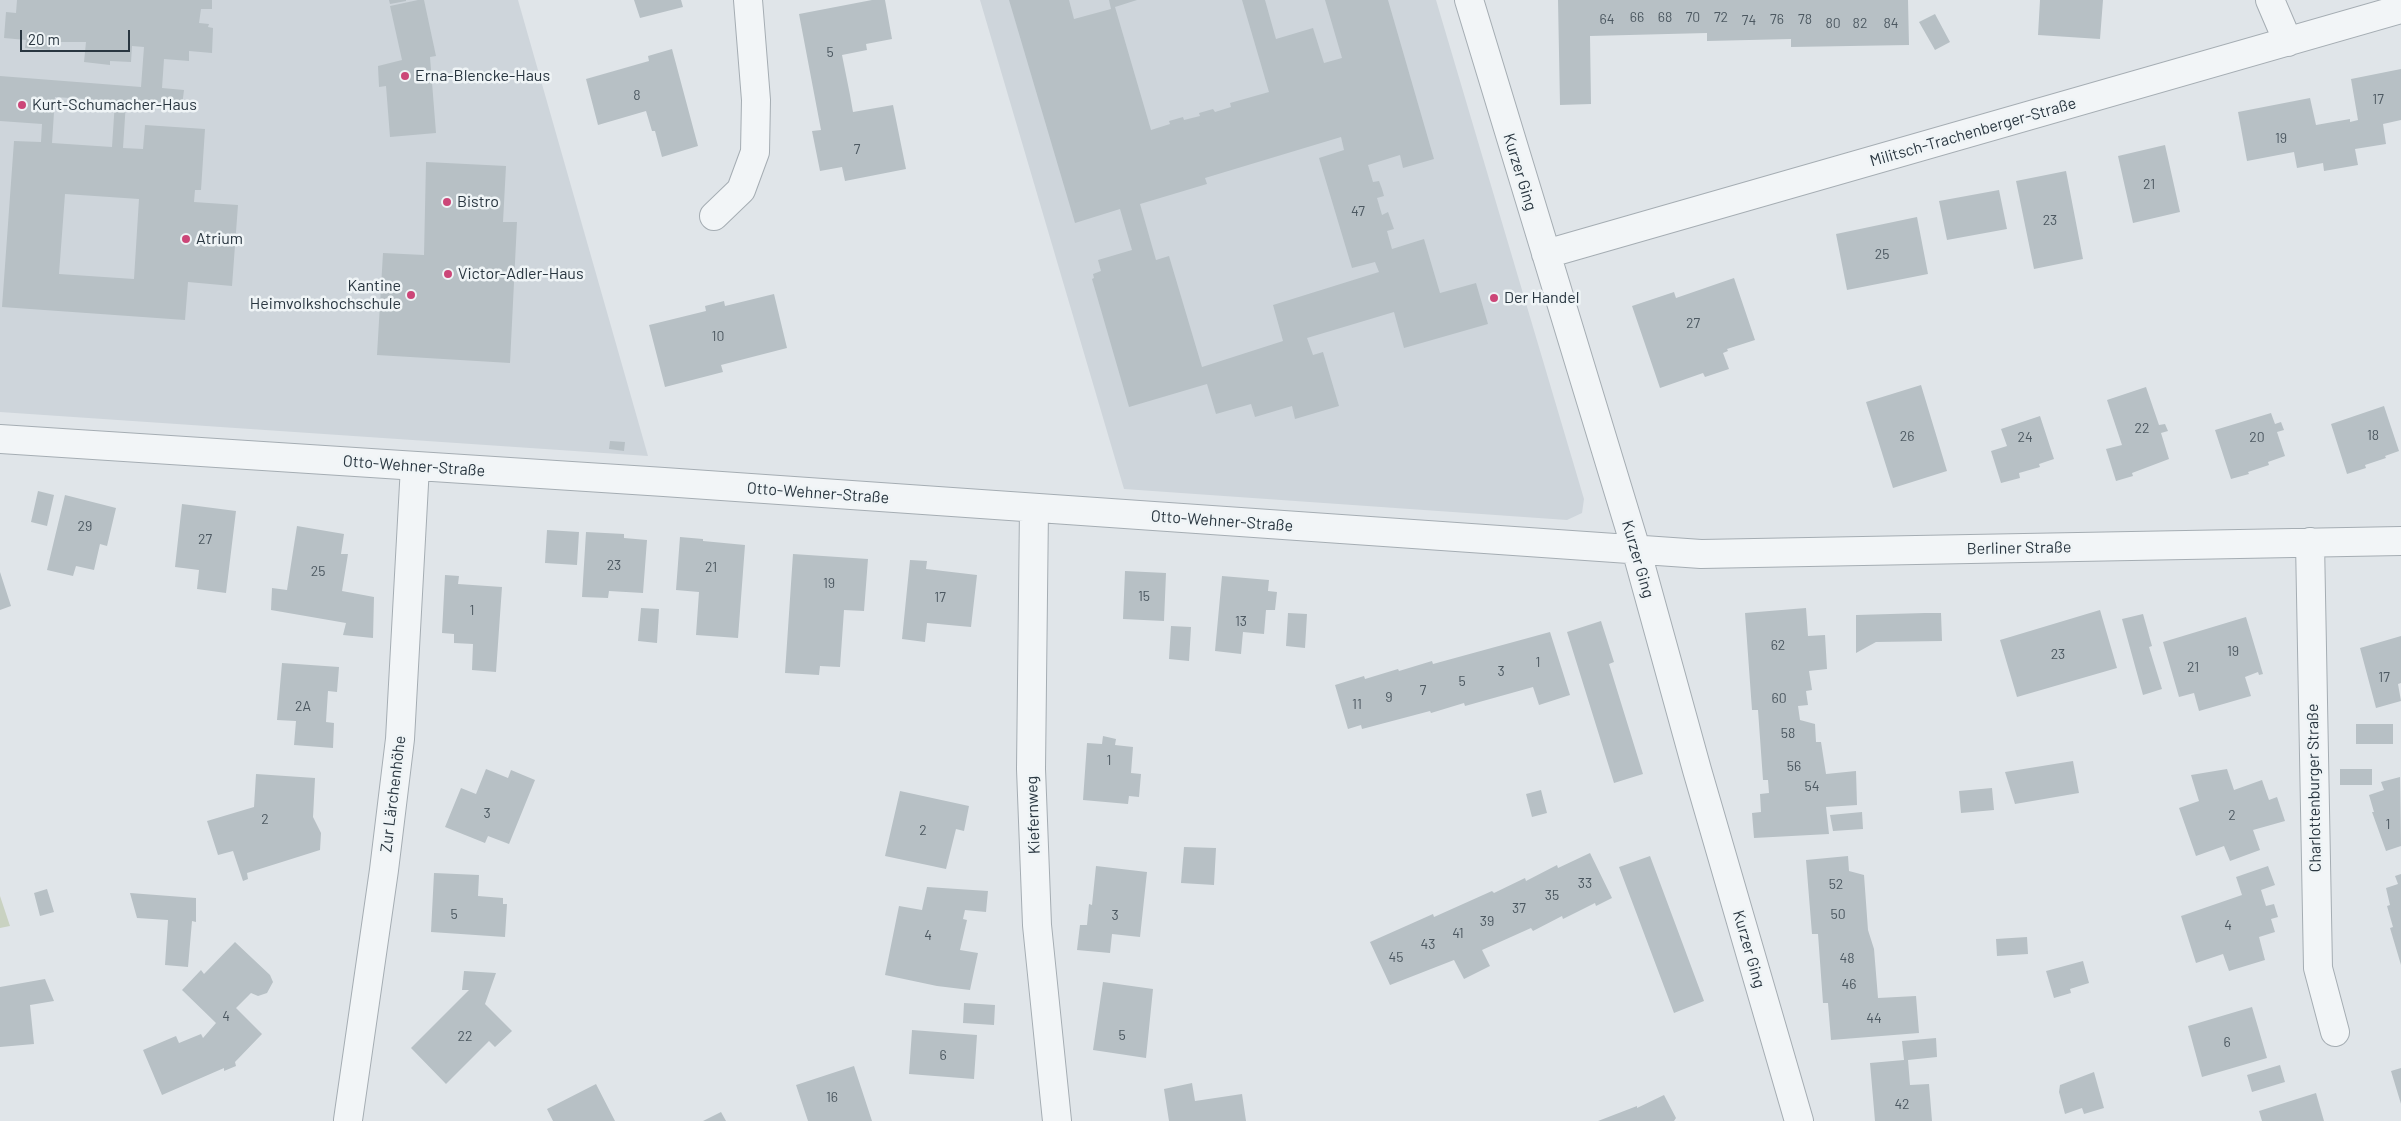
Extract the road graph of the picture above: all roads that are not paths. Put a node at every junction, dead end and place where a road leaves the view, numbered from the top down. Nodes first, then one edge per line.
1 (748, 0) edge
2 (1469, 0) edge
3 (2270, 0) edge
4 (2401, 9) edge
5 (2288, 42) junction
6 (714, 216) dead end
7 (1546, 254) junction
8 (0, 439) edge
9 (415, 466) junction
10 (1034, 508) junction
11 (2310, 542) junction
12 (2401, 542) edge
13 (1636, 549) junction
14 (2335, 1032) dead end
15 (348, 1121) edge
16 (1057, 1121) edge
17 (1799, 1121) edge

1 - 6 street
2 - 7 street, Kurzer Ging
3 - 5 street
4 - 5 street, Militsch-Trachenberger-Straße
5 - 7 street, Militsch-Trachenberger-Straße
7 - 13 street, Kurzer Ging
8 - 9 street, Otto-Wehner-Straße
9 - 10 street, Otto-Wehner-Straße
9 - 15 street, Zur Lärchenhöhe
10 - 13 street, Otto-Wehner-Straße
10 - 16 street, Kiefernweg
11 - 12 street, Berliner Straße
11 - 13 street, Berliner Straße
11 - 14 street, Charlottenburger Straße
13 - 17 street, Kurzer Ging

